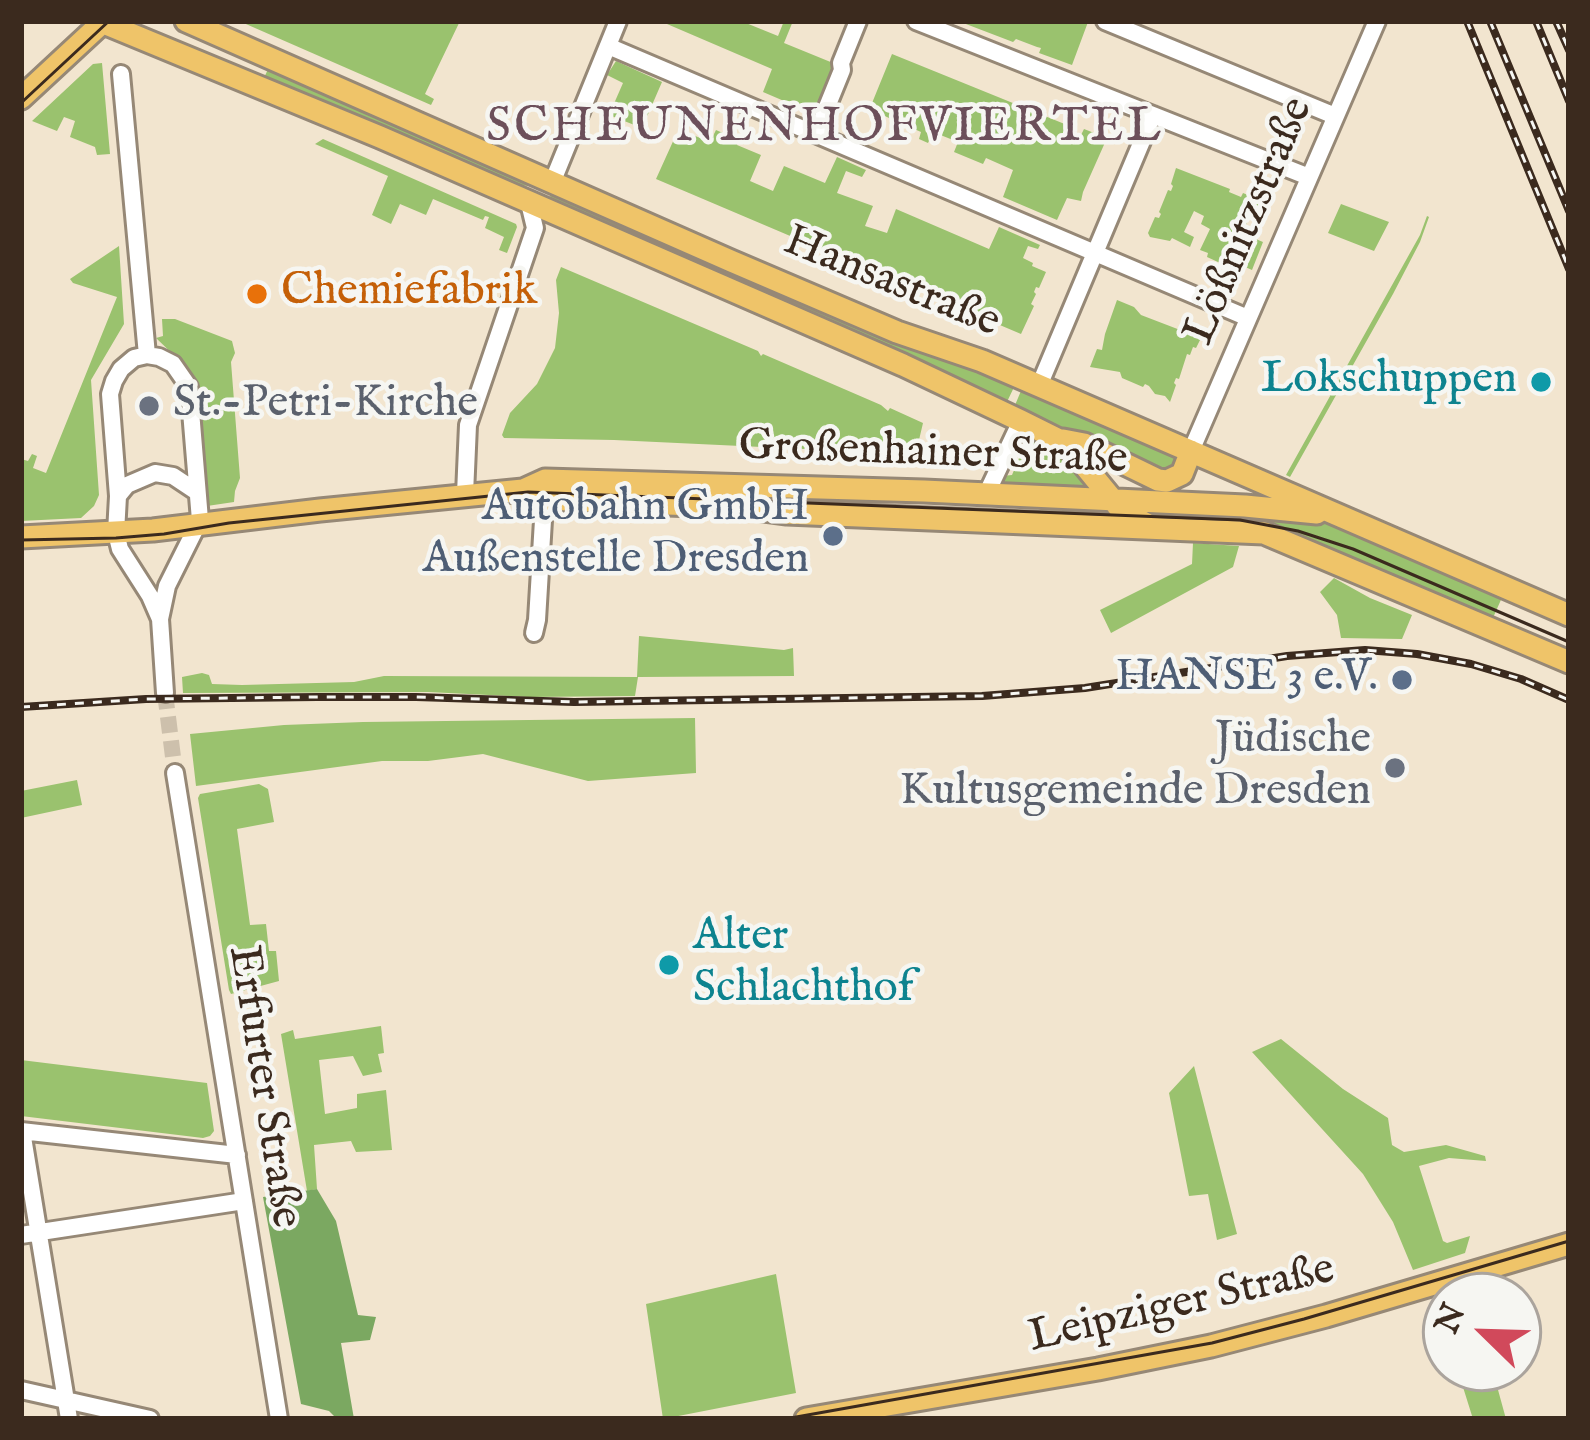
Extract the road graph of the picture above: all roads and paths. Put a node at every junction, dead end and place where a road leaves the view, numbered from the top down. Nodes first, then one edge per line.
1 (186, 21) edge
2 (618, 21) edge
3 (858, 21) edge
4 (916, 21) edge
5 (1105, 21) edge
6 (1377, 21) edge
7 (102, 22) edge
8 (608, 46) junction
9 (121, 74) dead end
10 (21, 98) edge
11 (1153, 115) junction
12 (1335, 116) junction
13 (816, 134) junction
14 (1309, 176) junction
15 (552, 183) junction
16 (529, 203) junction
17 (1095, 252) junction
18 (1248, 318) junction
19 (147, 355) junction
20 (1041, 380) junction
21 (1021, 421) junction
22 (1057, 439) junction
23 (1191, 451) junction
24 (538, 489) junction
25 (197, 492) junction
26 (465, 494) junction
27 (986, 495) junction
28 (118, 496) junction
29 (1111, 500) junction
30 (1342, 517) junction
31 (200, 524) junction
32 (1150, 526) junction
33 (116, 533) junction
34 (21, 537) edge
35 (1569, 615) edge
36 (160, 620) junction
37 (534, 633) dead end
38 (1569, 662) edge
39 (165, 693) tunnel mouth
40 (175, 773) tunnel mouth
41 (21, 1131) edge
42 (237, 1155) junction
43 (244, 1201) junction
44 (30, 1234) edge
45 (1569, 1244) edge
46 (21, 1390) edge
47 (68, 1410) edge
48 (280, 1417) edge
49 (150, 1419) edge
50 (806, 1419) edge

1 - 15 main road, Hansastraße
2 - 8 street
3 - 13 street
4 - 11 street
5 - 12 street
6 - 12 street, Lößnitzstraße
7 - 10 main road
7 - 16 main road, Hansastraße
8 - 13 street
8 - 15 street
9 - 19 street
11 - 14 street
11 - 17 street
12 - 14 street, Lößnitzstraße
13 - 17 street
14 - 18 street, Lößnitzstraße
15 - 16 main road
15 - 20 main road, Hansastraße
16 - 21 main road, Hansastraße
16 - 26 street
17 - 18 street
17 - 20 street
18 - 23 street, Lößnitzstraße
19 - 25 street
19 - 28 street
20 - 23 main road, Hansastraße
21 - 22 main road, Hansastraße
21 - 27 street
22 - 23 main road
22 - 29 main road, Hansastraße
23 - 30 main road, Hansastraße
24 - 26 main road, Großenhainer Straße
24 - 27 main road, Großenhainer Straße
24 - 32 main road, Großenhainer Straße
24 - 37 street
25 - 28 street
25 - 31 street
26 - 31 main road, Großenhainer Straße
27 - 29 main road, Großenhainer Straße
28 - 33 street
29 - 30 main road, Großenhainer Straße
29 - 32 main road, Hansastraße
30 - 35 main road, Hansastraße
31 - 33 main road, Großenhainer Straße
31 - 36 street
32 - 38 main road
33 - 34 main road
33 - 36 street
36 - 39 street
40 - 42 street, Erfurter Straße
41 - 42 street
41 - 44 street
42 - 43 street, Erfurter Straße
43 - 44 street
43 - 48 street, Erfurter Straße
44 - 47 street
45 - 50 main road, Leipziger Straße
46 - 47 street
47 - 49 street

